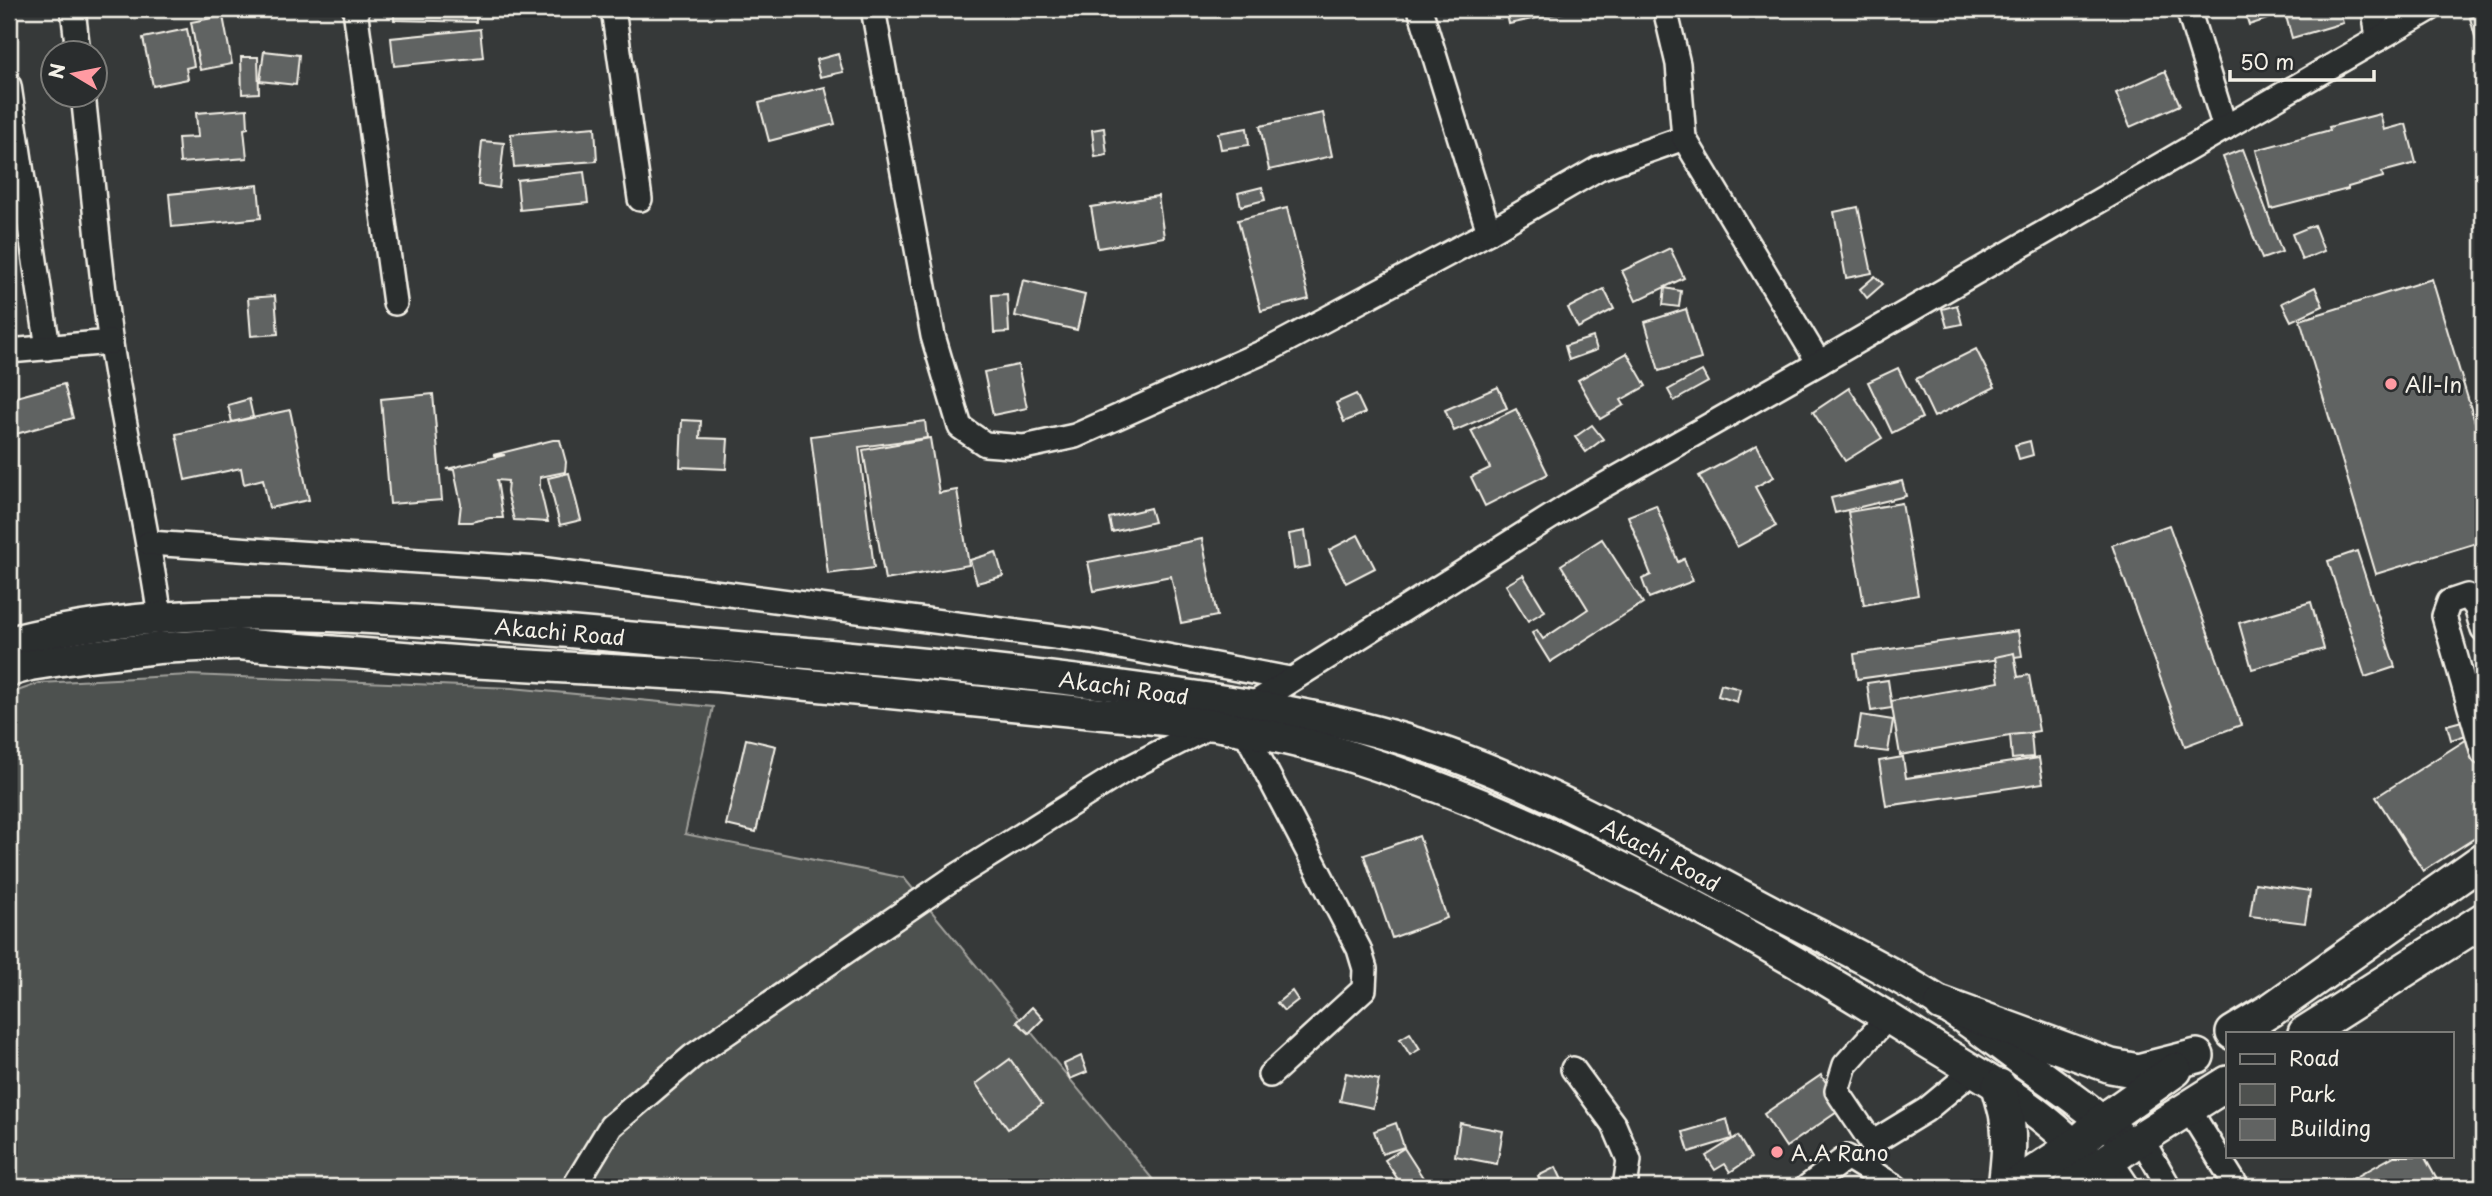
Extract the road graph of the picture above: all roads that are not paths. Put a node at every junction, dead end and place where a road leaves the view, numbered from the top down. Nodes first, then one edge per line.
1 (73, 9) edge
2 (355, 9) edge
3 (613, 9) edge
4 (873, 9) edge
5 (1420, 9) edge
6 (1665, 9) edge
7 (2188, 9) edge
8 (2374, 9) edge
9 (2430, 9) edge
10 (76, 38) edge
11 (2378, 39) junction
12 (9, 86) edge
13 (85, 108) edge
14 (2225, 128) junction
15 (1684, 138) junction
16 (640, 199) dead end
17 (1489, 232) junction
18 (395, 303) dead end
19 (111, 342) junction
20 (48, 348) junction
21 (9, 351) edge
22 (1819, 363) junction
23 (149, 543) junction
24 (160, 617) junction
25 (2483, 630) edge
26 (9, 642) edge
27 (9, 671) edge
28 (1290, 679) junction
29 (1249, 718) junction
30 (1216, 725) junction
31 (2483, 753) edge
32 (2483, 860) edge
33 (2483, 920) edge
34 (1942, 1004) junction
35 (1888, 1017) junction
36 (2235, 1032) edge
37 (2307, 1032) edge
38 (2226, 1037) edge
39 (2197, 1056) junction
40 (1573, 1069) dead end
41 (1270, 1075) dead end
42 (1986, 1079) junction
43 (2226, 1084) edge
44 (2188, 1108) junction
45 (2104, 1120) junction
46 (1872, 1143) junction
47 (1847, 1157) junction
48 (2104, 1157) edge
49 (574, 1187) edge
50 (1625, 1187) edge
51 (1807, 1187) edge
52 (1896, 1187) edge
53 (2005, 1187) edge
54 (2013, 1187) edge
55 (2128, 1187) edge
56 (2169, 1187) edge
57 (2237, 1187) edge

1 - 10 street
2 - 18 street
3 - 16 street
4 - 17 street
5 - 17 street
6 - 15 street
7 - 14 street
8 - 11 street
9 - 11 street
11 - 14 street
12 - 20 street
13 - 19 street
14 - 22 street
15 - 17 street
15 - 22 street
19 - 20 street
19 - 23 street
20 - 21 street
22 - 28 street
23 - 24 street
23 - 28 street
24 - 26 main road, Akachi Road
24 - 29 main road, Akachi Road
25 - 31 street
27 - 30 main road, Akachi Road
28 - 29 street
29 - 30 main road, Akachi Road
29 - 34 main road, Akachi Road
29 - 35 main road, Akachi Road
29 - 41 street
30 - 49 street
32 - 36 highway
33 - 37 highway
34 - 39 highway
34 - 45 main road, Akachi Road
35 - 42 main road, Akachi Road
35 - 46 street
38 - 39 highway
39 - 45 highway
40 - 50 street
42 - 46 street
42 - 48 main road, Akachi Road
42 - 53 highway
43 - 44 highway
44 - 48 highway
44 - 57 street
45 - 48 highway
46 - 47 street
47 - 51 street
47 - 52 street
48 - 54 highway
48 - 55 street
48 - 56 street

